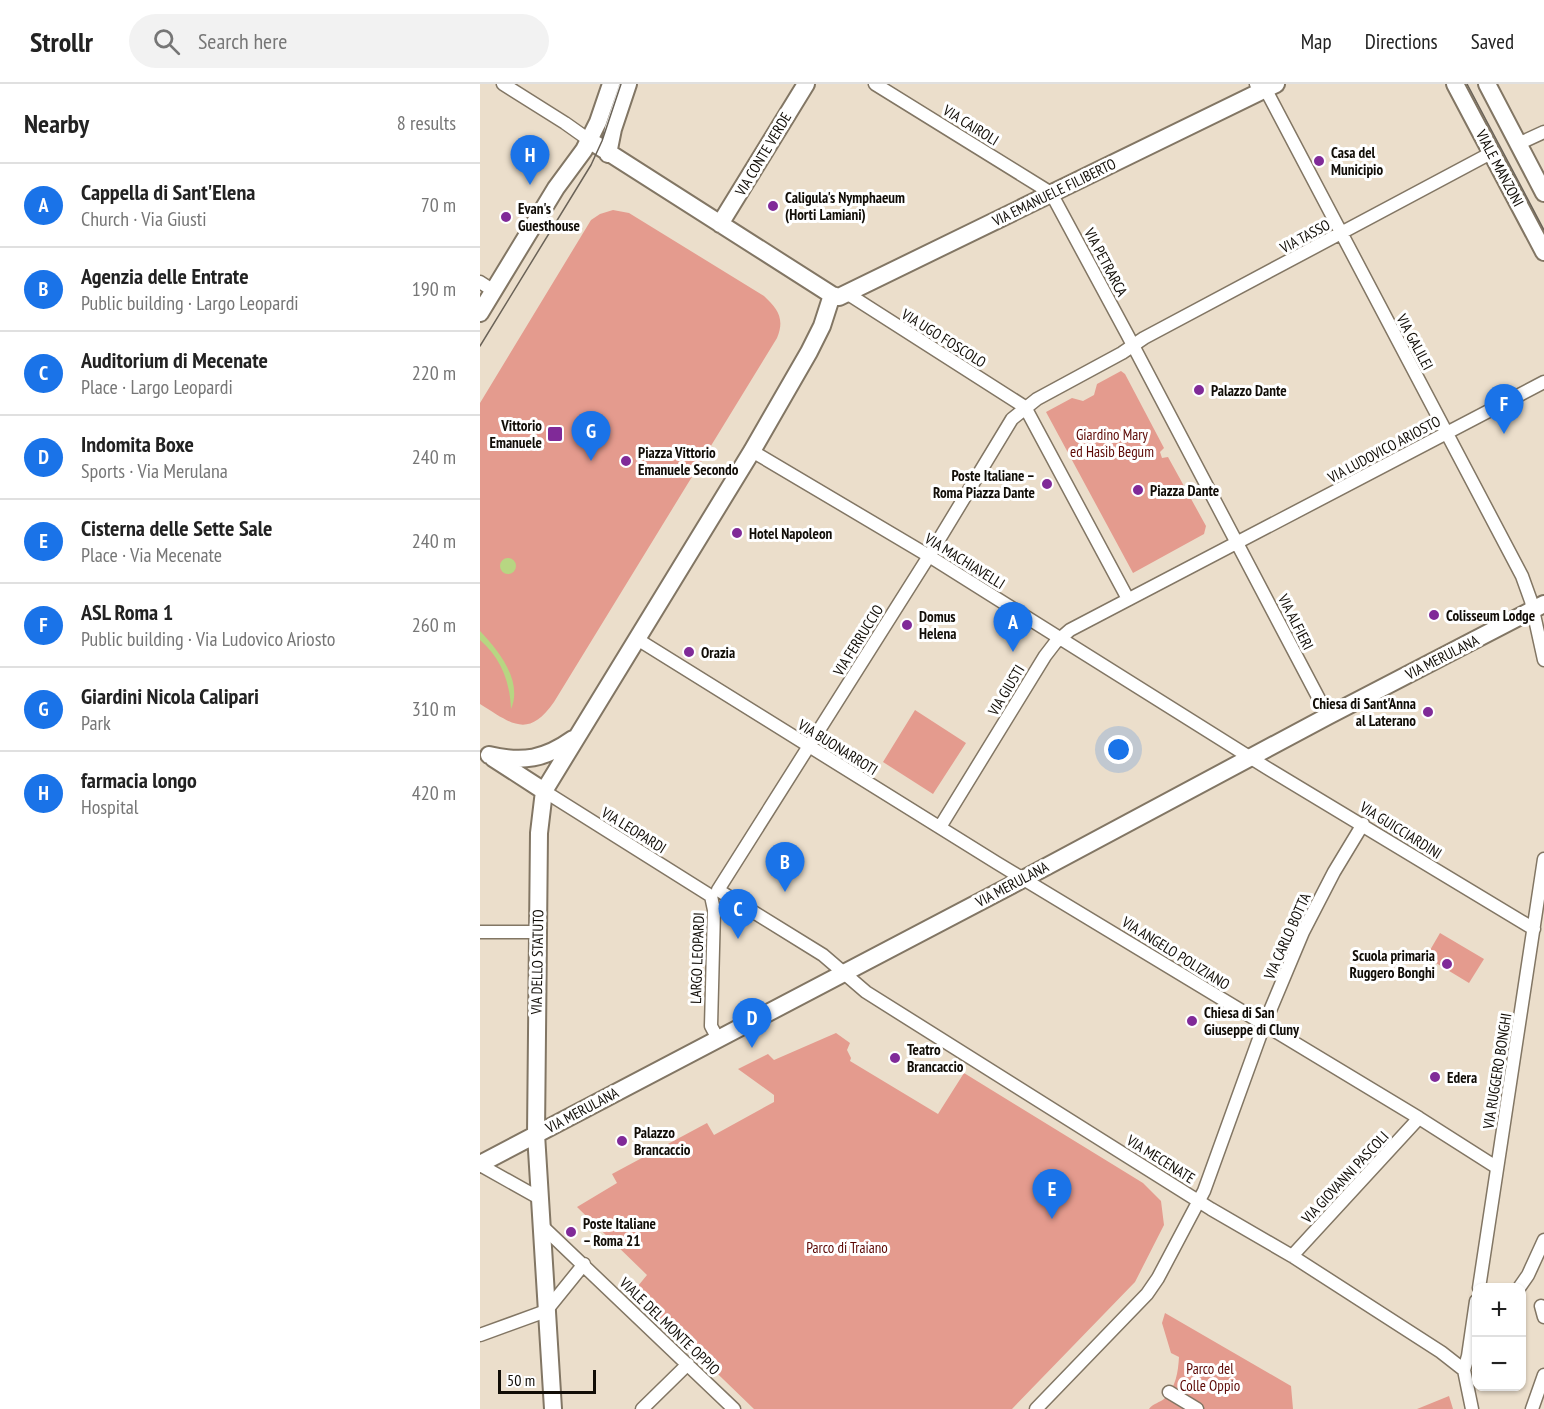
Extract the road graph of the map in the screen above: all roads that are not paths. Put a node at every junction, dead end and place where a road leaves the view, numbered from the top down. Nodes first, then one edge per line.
1 (503, 84) edge
2 (611, 84) edge
3 (628, 84) edge
4 (806, 84) edge
5 (875, 84) edge
6 (1455, 84) edge
7 (1487, 84) edge
8 (1266, 86) edge
9 (1544, 132) edge
10 (589, 140) junction
11 (1518, 144) junction
12 (1491, 153) junction
13 (608, 154) junction
14 (1544, 193) edge
15 (1051, 194) junction
16 (720, 224) junction
17 (1341, 233) junction
18 (1544, 252) edge
19 (487, 286) edge
20 (840, 295) junction
21 (480, 313) edge
22 (1133, 346) junction
23 (1544, 382) edge
24 (1025, 406) junction
25 (1446, 433) junction
26 (752, 451) junction
27 (1237, 542) junction
28 (928, 556) junction
29 (1128, 599) junction
30 (1539, 607) edge
31 (1060, 638) junction
32 (637, 639) junction
33 (1544, 660) edge
34 (1328, 716) junction
35 (579, 735) junction
36 (810, 746) junction
37 (485, 752) edge
38 (1251, 758) junction
39 (544, 791) junction
40 (1363, 824) junction
41 (940, 827) junction
42 (1544, 859) edge
43 (1025, 878) junction
44 (713, 892) junction
45 (1534, 929) junction
46 (480, 932) edge
47 (538, 932) junction
48 (843, 973) junction
49 (1264, 1025) junction
50 (718, 1039) junction
51 (1419, 1118) junction
52 (536, 1134) junction
53 (480, 1165) edge
54 (1496, 1167) junction
55 (539, 1198) junction
56 (1199, 1201) junction
57 (541, 1225) junction
58 (1544, 1240) edge
59 (1292, 1256) junction
60 (584, 1264) junction
61 (1480, 1283) edge
62 (1522, 1283) edge
63 (546, 1311) junction
64 (1472, 1333) edge
65 (480, 1335) edge
66 (688, 1364) junction
67 (1464, 1370) junction
68 (1544, 1375) edge
69 (1169, 1392) dead end
70 (553, 1409) edge
71 (642, 1409) edge
72 (734, 1409) edge
73 (1036, 1409) edge
74 (1197, 1409) edge
75 (1472, 1409) edge
76 (1532, 1409) edge

1 - 10 street
2 - 10 main road
3 - 13 main road
4 - 16 main road, VIA CONTE VERDE
5 - 15 street, VIA CAIROLI
6 - 12 main road, VIALE MANZONI
7 - 11 main road, VIALE MANZONI
8 - 15 main road, VIA EMANUELE FILIBERTO
8 - 17 street, VIA GALILEI
9 - 11 street
10 - 13 main road
10 - 19 main road
11 - 14 main road, VIALE MANZONI
12 - 17 street, VIA TASSO
12 - 18 main road, VIALE MANZONI
13 - 16 main road
15 - 20 main road, VIA EMANUELE FILIBERTO
15 - 22 street, VIA PETRARCA
16 - 20 main road
17 - 22 street, VIA TASSO
17 - 25 street, VIA GALILEI
19 - 21 main road
20 - 24 street, VIA UGO FOSCOLO
20 - 26 main road
22 - 24 street
22 - 27 street
23 - 25 street, VIA LUDOVICO ARIOSTO
24 - 28 street, VIA FERRUCCIO
24 - 29 street
25 - 27 street, VIA LUDOVICO ARIOSTO
25 - 30 street, VIA GALILEI
26 - 28 street, VIA MACHIAVELLI
26 - 32 main road
27 - 29 street
27 - 34 street, VIA ALFIERI
28 - 31 street, VIA MACHIAVELLI
28 - 36 street, VIA FERRUCCIO
29 - 31 street, VIA GIUSTI
30 - 33 street
30 - 34 main road, VIA MERULANA
31 - 38 street, VIA MACHIAVELLI
31 - 41 street, VIA GIUSTI
32 - 35 main road
32 - 36 street, VIA BUONARROTI
34 - 38 main road, VIA MERULANA
35 - 37 main road
35 - 39 main road
36 - 41 street, VIA BUONARROTI
36 - 44 street, VIA FERRUCCIO
37 - 39 main road
38 - 40 street, VIA GUICCIARDINI
38 - 43 main road, VIA MERULANA
39 - 44 street, VIA LEOPARDI
39 - 47 main road, VIA DELLO STATUTO
40 - 45 street, VIA GUICCIARDINI
40 - 49 street, VIA CARLO BOTTA
41 - 43 street, VIA BUONARROTI
42 - 45 street, VIA RUGGERO BONGHI
43 - 48 main road, VIA MERULANA
43 - 49 street, VIA ANGELO POLIZIANO
44 - 48 street
44 - 50 street, LARGO LEOPARDI
45 - 54 street, VIA RUGGERO BONGHI
46 - 47 street
47 - 52 main road, VIA DELLO STATUTO
48 - 50 main road, VIA MERULANA
48 - 56 street, VIA MECENATE
49 - 51 street, VIA ANGELO POLIZIANO
49 - 56 street, VIA CARLO BOTTA
50 - 52 main road, VIA MERULANA
51 - 54 street, VIA ANGELO POLIZIANO
51 - 59 street, VIA GIOVANNI PASCOLI
52 - 53 main road, VIA MERULANA
52 - 55 main road, VIA DELLO STATUTO
53 - 55 street
54 - 61 street, VIA RUGGERO BONGHI
55 - 57 main road, VIA DELLO STATUTO
56 - 59 street, VIA MECENATE
56 - 73 street, VIA CARLO BOTTA
57 - 60 street, VIALE DEL MONTE OPPIO
57 - 63 main road, VIA DELLO STATUTO
58 - 62 street
59 - 67 street, VIA MECENATE
60 - 63 street
60 - 66 street, VIALE DEL MONTE OPPIO
63 - 65 street
63 - 70 main road, VIA DELLO STATUTO
64 - 67 street
66 - 71 street
66 - 72 street, VIALE DEL MONTE OPPIO
67 - 75 street
68 - 76 street
69 - 74 street

